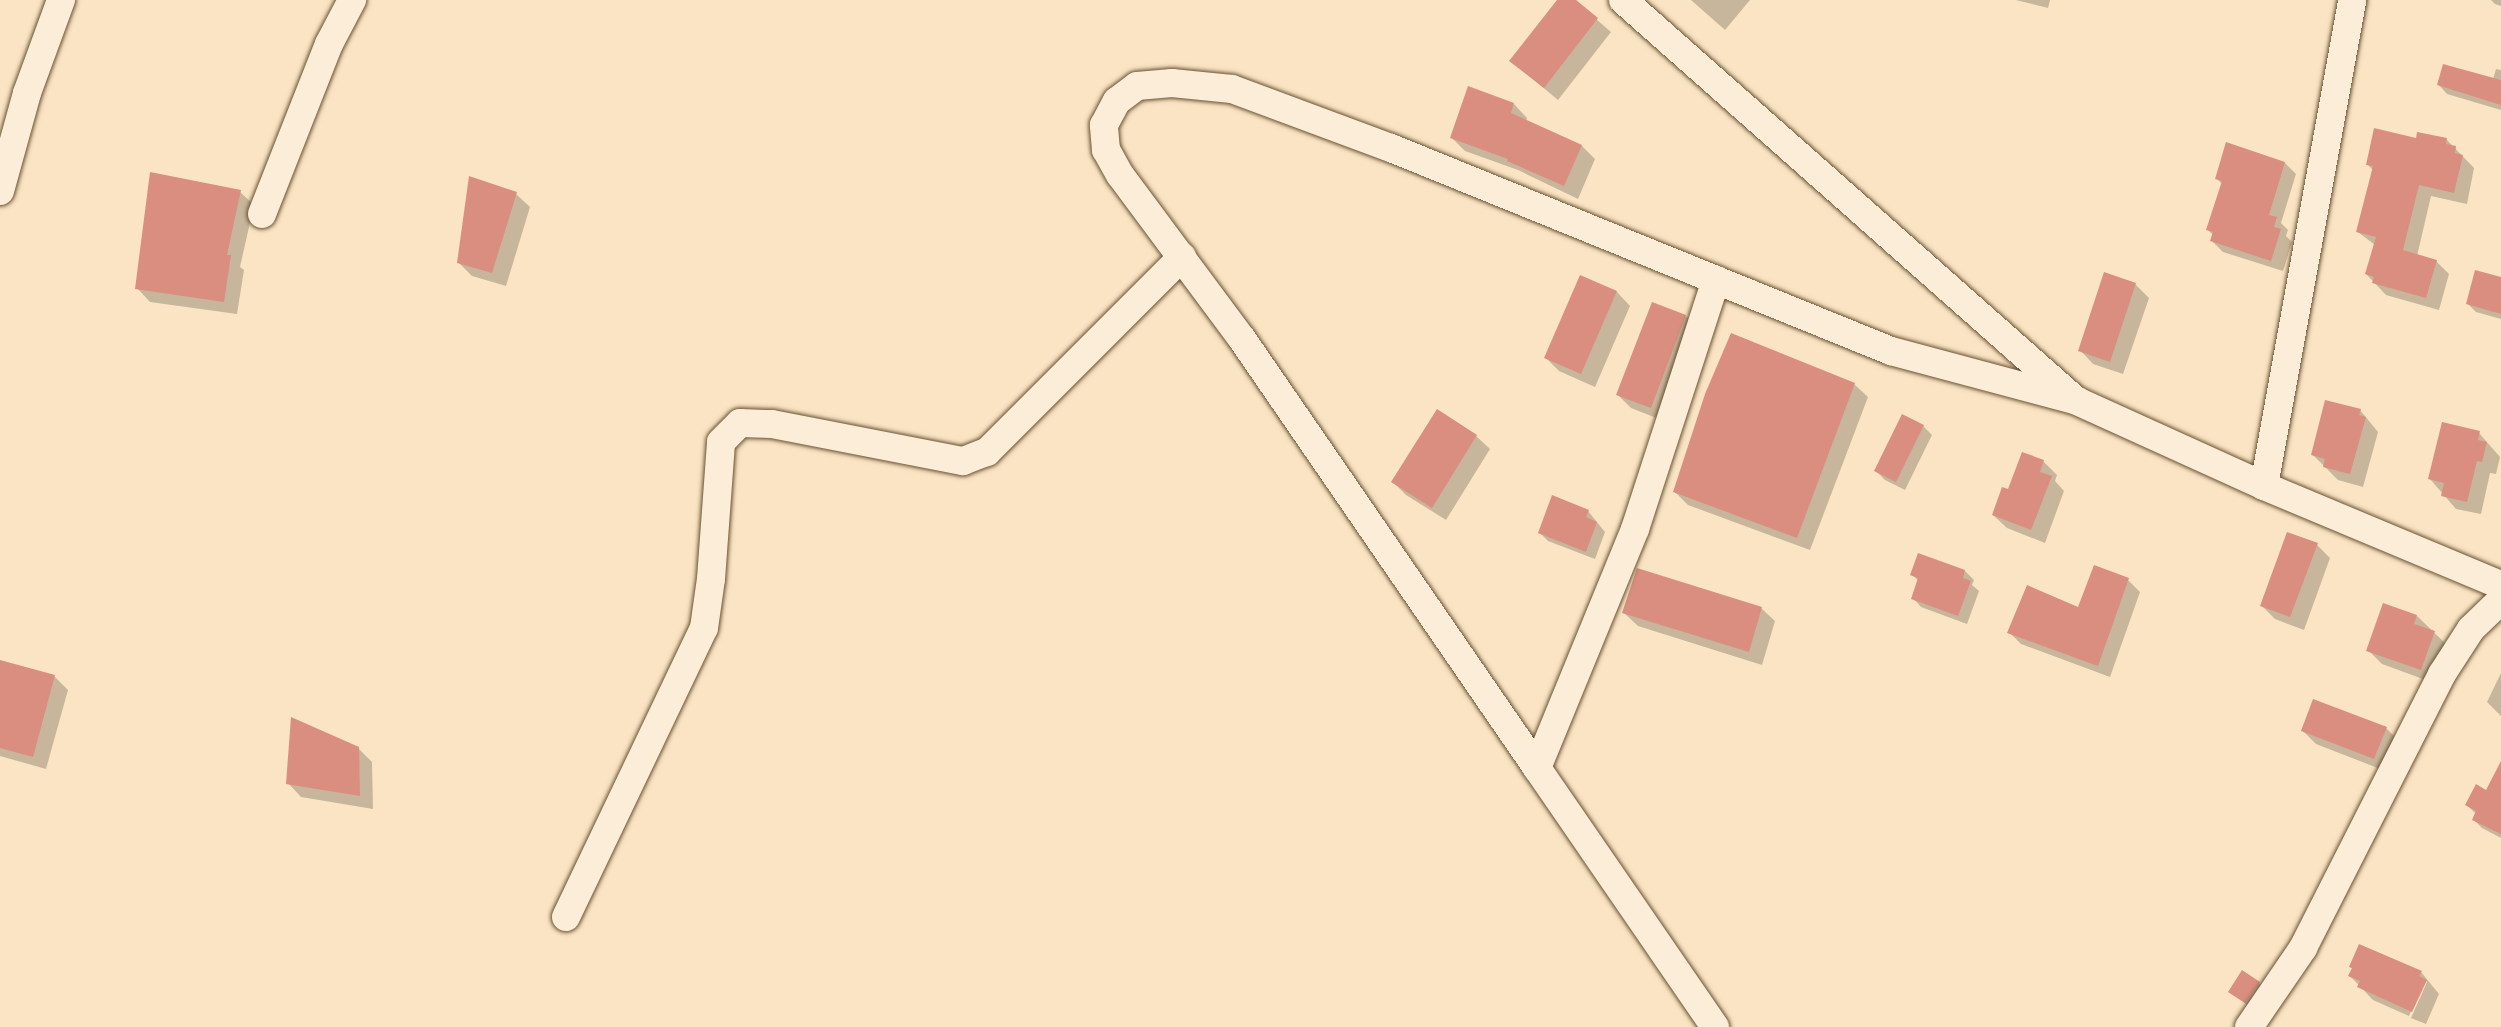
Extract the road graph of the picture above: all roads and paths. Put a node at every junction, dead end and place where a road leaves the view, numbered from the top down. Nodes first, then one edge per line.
1 (61, 0) edge
2 (352, 0) edge
3 (1623, 0) edge
4 (2352, 0) edge
5 (0, 191) edge
6 (262, 214) dead end
7 (1182, 258) junction
8 (1716, 280) junction
9 (2077, 401) junction
10 (2264, 486) junction
11 (2501, 585) edge
12 (2501, 600) edge
13 (1537, 768) junction
14 (566, 917) dead end
15 (1715, 1027) edge
16 (2249, 1027) edge

1 - 5 street
2 - 6 street
3 - 9 street
4 - 10 street
7 - 8 street
7 - 13 street
7 - 14 street
8 - 9 street
8 - 13 street
9 - 10 street
10 - 11 street
12 - 16 street
13 - 15 street

